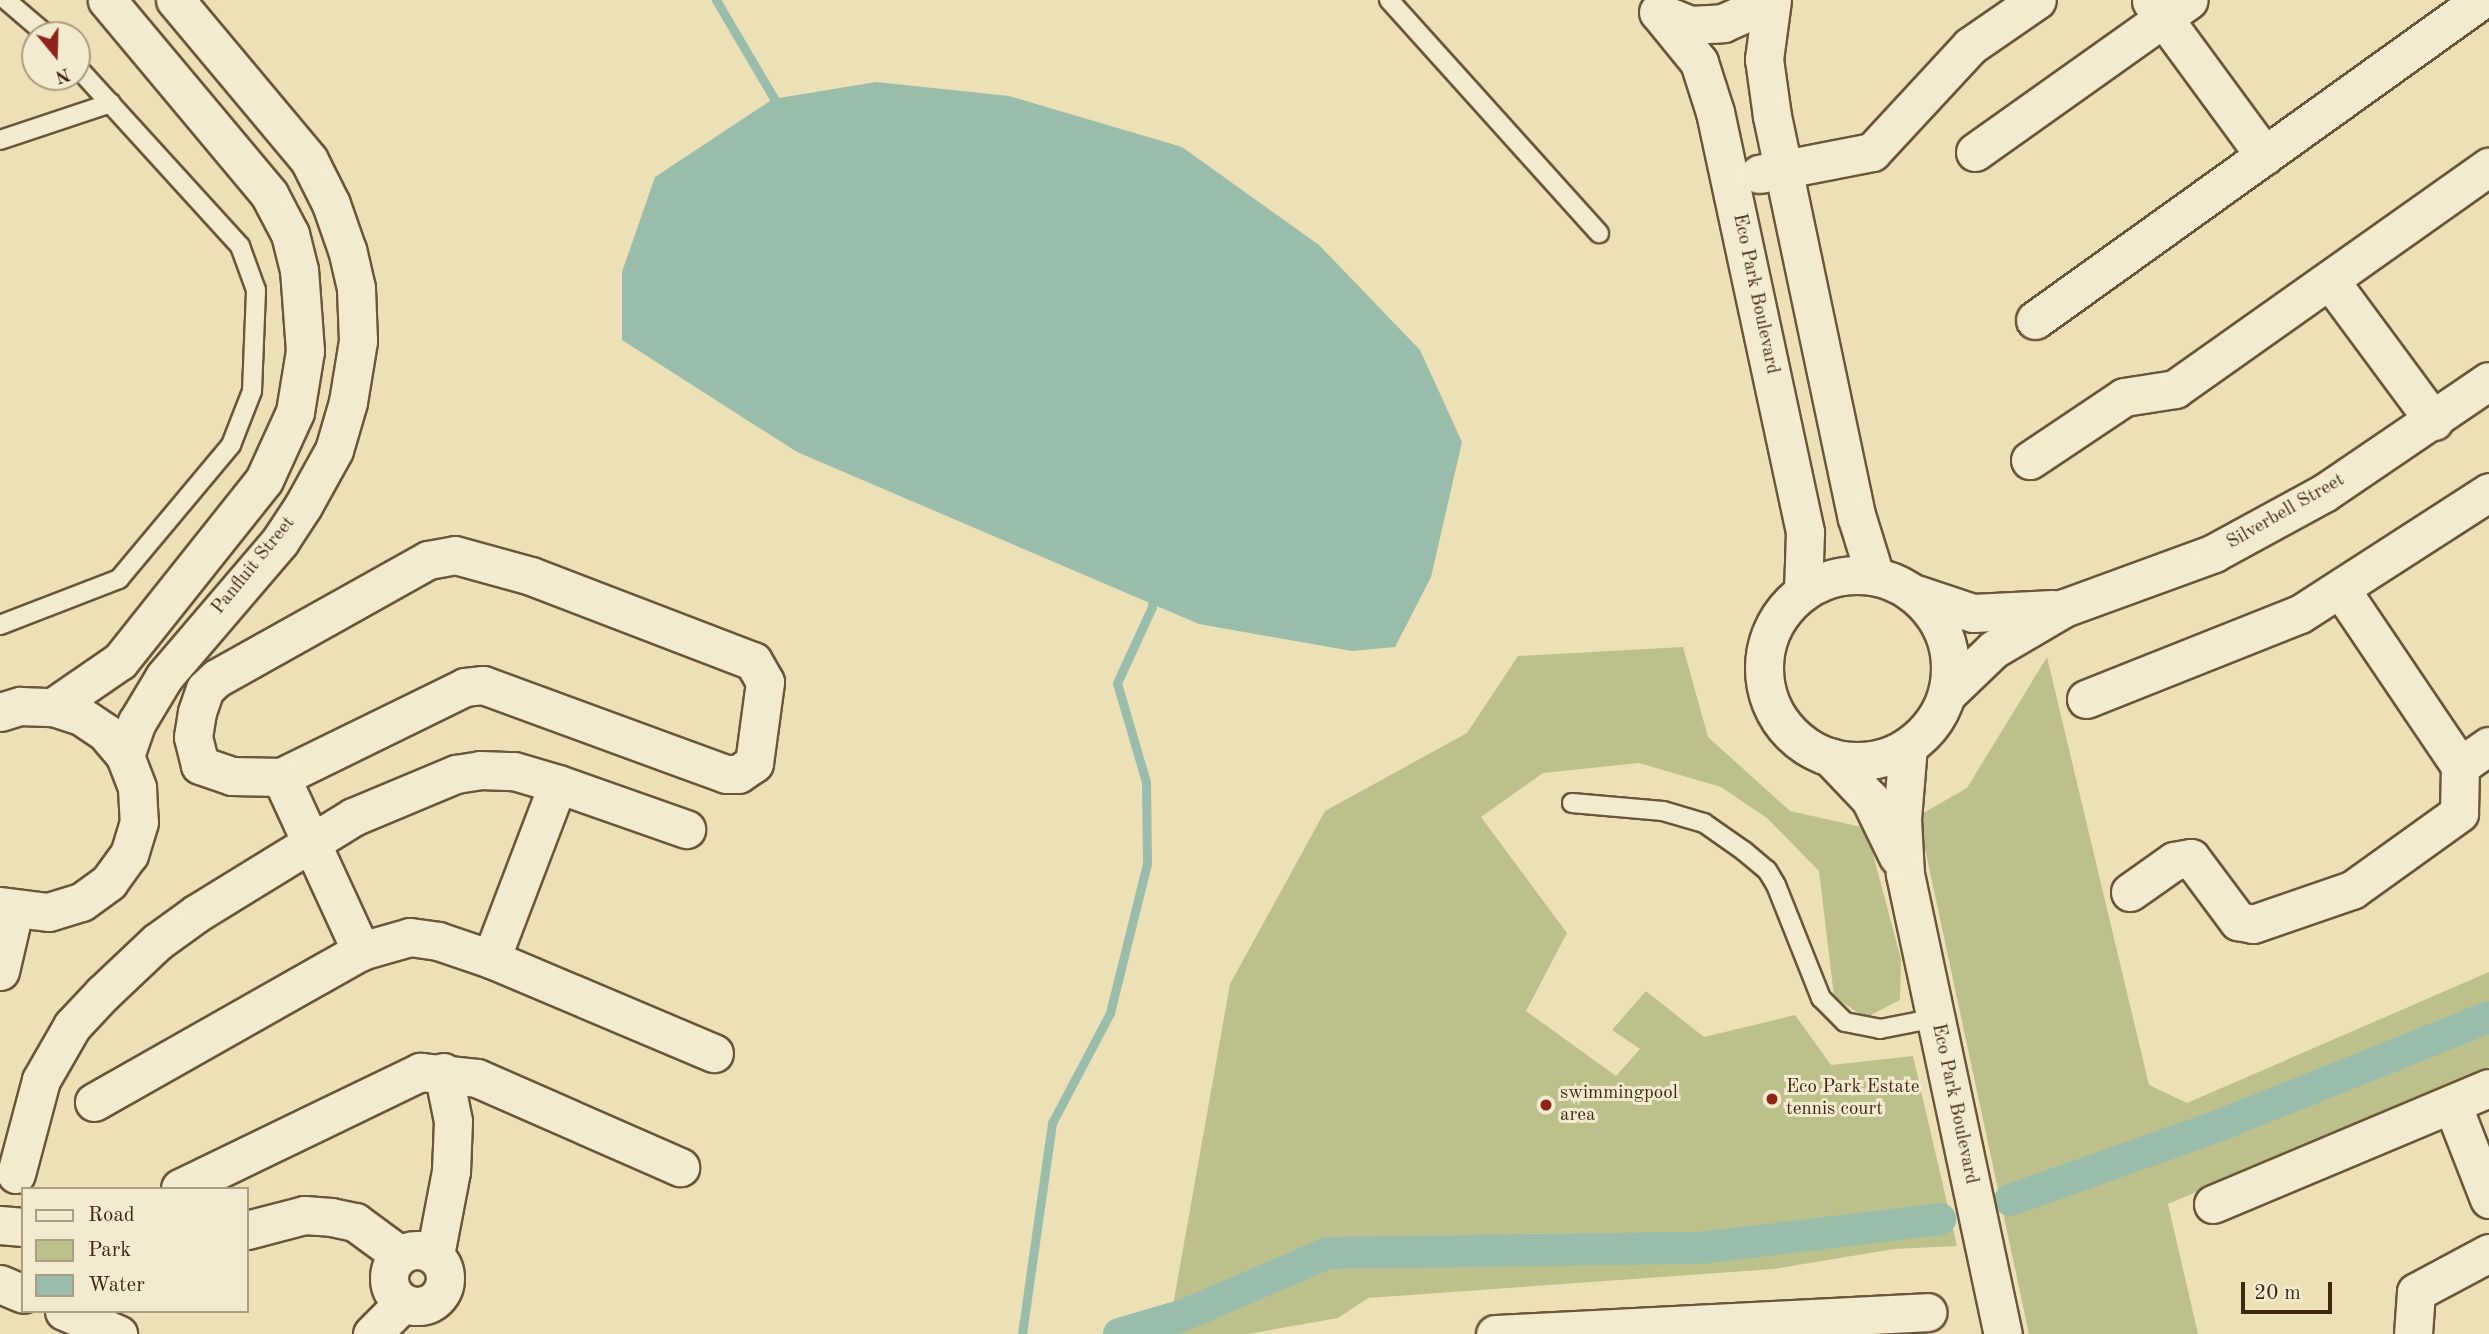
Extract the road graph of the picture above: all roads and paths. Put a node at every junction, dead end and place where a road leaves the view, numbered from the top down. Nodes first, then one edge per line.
1 (6, 0) edge
2 (107, 0) edge
3 (176, 0) edge
4 (1389, 0) edge
5 (1761, 0) edge
6 (1772, 0) edge
7 (2036, 0) edge
8 (2481, 0) edge
9 (2168, 6) edge
10 (1652, 7) edge
11 (31, 21) edge
12 (91, 82) edge
13 (111, 103) junction
14 (0, 140) edge
15 (1975, 152) dead end
16 (2265, 156) junction
17 (2489, 167) edge
18 (1783, 169) junction
19 (1731, 181) junction
20 (1599, 233) dead end
21 (2331, 282) junction
22 (2035, 320) dead end
23 (2489, 381) edge
24 (2434, 421) junction
25 (2030, 460) dead end
26 (2489, 492) edge
27 (1875, 576) junction
28 (1803, 591) junction
29 (2342, 591) junction
30 (1916, 594) junction
31 (2064, 608) junction
32 (0, 625) edge
33 (1947, 694) junction
34 (2086, 699) dead end
35 (53, 707) junction
36 (0, 712) edge
37 (1908, 746) junction
38 (125, 756) junction
39 (2474, 756) edge
40 (1830, 757) junction
41 (281, 777) junction
42 (558, 784) junction
43 (1572, 803) dead end
44 (686, 829) dead end
45 (312, 840) junction
46 (1905, 874) junction
47 (2130, 892) dead end
48 (7, 909) edge
49 (361, 951) junction
50 (491, 959) junction
51 (0, 971) edge
52 (1936, 1018) junction
53 (714, 1053) dead end
54 (443, 1072) junction
55 (2489, 1088) edge
56 (94, 1102) dead end
57 (2452, 1104) junction
58 (680, 1167) dead end
59 (18, 1180) edge
60 (182, 1187) edge
61 (2489, 1199) edge
62 (2213, 1204) dead end
63 (0, 1225) edge
64 (21, 1227) edge
65 (248, 1230) edge
66 (2489, 1253) edge
67 (417, 1255) junction
68 (0, 1284) edge
69 (21, 1293) edge
70 (403, 1303) junction
71 (1927, 1312) dead end
72 (69, 1313) edge
73 (1796, 1327) edge
74 (118, 1334) edge
75 (372, 1334) edge
76 (1499, 1334) edge
77 (2003, 1334) edge
78 (2413, 1334) edge

1 - 11 lane
2 - 35 street
3 - 38 street, Panfluit Street
4 - 20 lane
5 - 10 street
6 - 18 street
7 - 18 street
8 - 16 street
9 - 15 street
9 - 16 street
10 - 19 street, Eco Park Boulevard
12 - 13 lane
13 - 14 lane
13 - 32 lane
16 - 22 street
17 - 21 street
18 - 19 street
18 - 27 street
19 - 28 street, Eco Park Boulevard
21 - 24 street
21 - 25 street
23 - 24 street, Silverbell Street
24 - 31 street, Silverbell Street
26 - 29 street
27 - 28 street
27 - 30 street
28 - 40 street
29 - 34 street
29 - 39 street
30 - 31 street, Silverbell Street
30 - 33 street
31 - 33 street, Silverbell Street
33 - 37 street
35 - 36 street
35 - 38 street
37 - 40 street
37 - 46 street, Eco Park Boulevard
38 - 48 street
39 - 47 street
40 - 46 street, Eco Park Boulevard
41 - 41 street
41 - 45 street
42 - 44 street
42 - 45 street
42 - 50 street
43 - 52 lane
45 - 49 street
45 - 59 street
46 - 52 street, Eco Park Boulevard
48 - 51 street
49 - 50 street
49 - 56 street
50 - 53 street
52 - 77 street, Eco Park Boulevard
54 - 58 street
54 - 60 street
54 - 67 street
55 - 57 street
57 - 61 street
57 - 62 street
63 - 64 street
65 - 67 street
66 - 78 street
67 - 70 street
67 - 70 street
68 - 69 street
70 - 75 street
71 - 73 street
72 - 74 street
73 - 76 street

